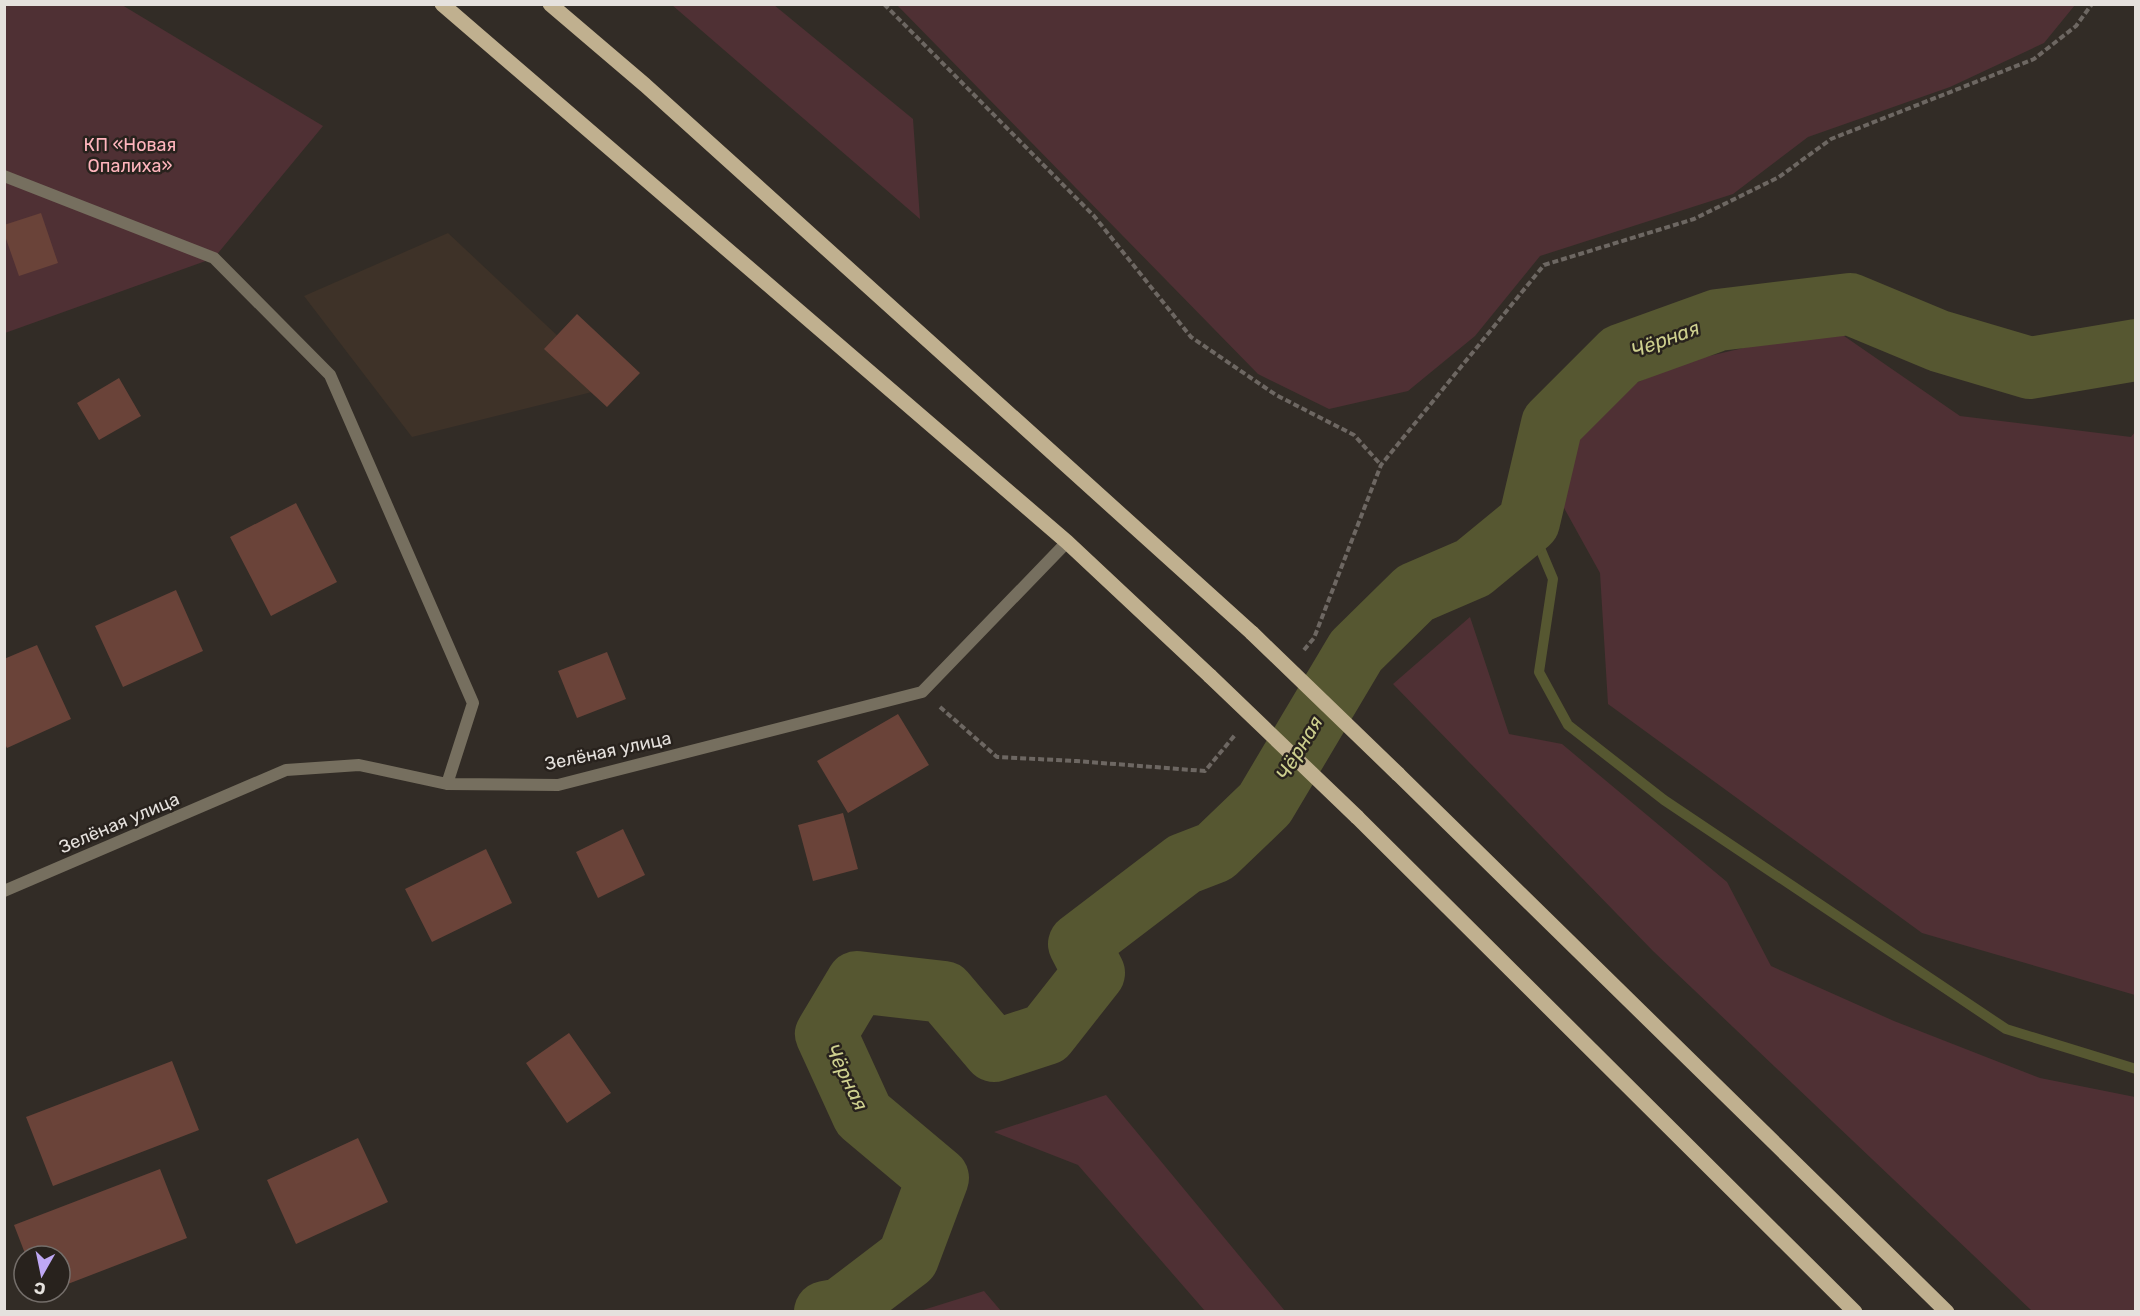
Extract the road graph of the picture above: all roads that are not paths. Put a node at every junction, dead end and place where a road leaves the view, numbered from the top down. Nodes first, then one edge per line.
1 (442, 4) edge
2 (550, 4) edge
3 (4, 176) edge
4 (1067, 542) junction
5 (447, 784) junction
6 (4, 891) edge
7 (1855, 1311) edge
8 (1947, 1311) edge

1 - 4 main road
2 - 8 main road, bridge
3 - 5 street
4 - 5 street, Зелёная улица
4 - 7 main road, bridge
5 - 6 street, Зелёная улица

